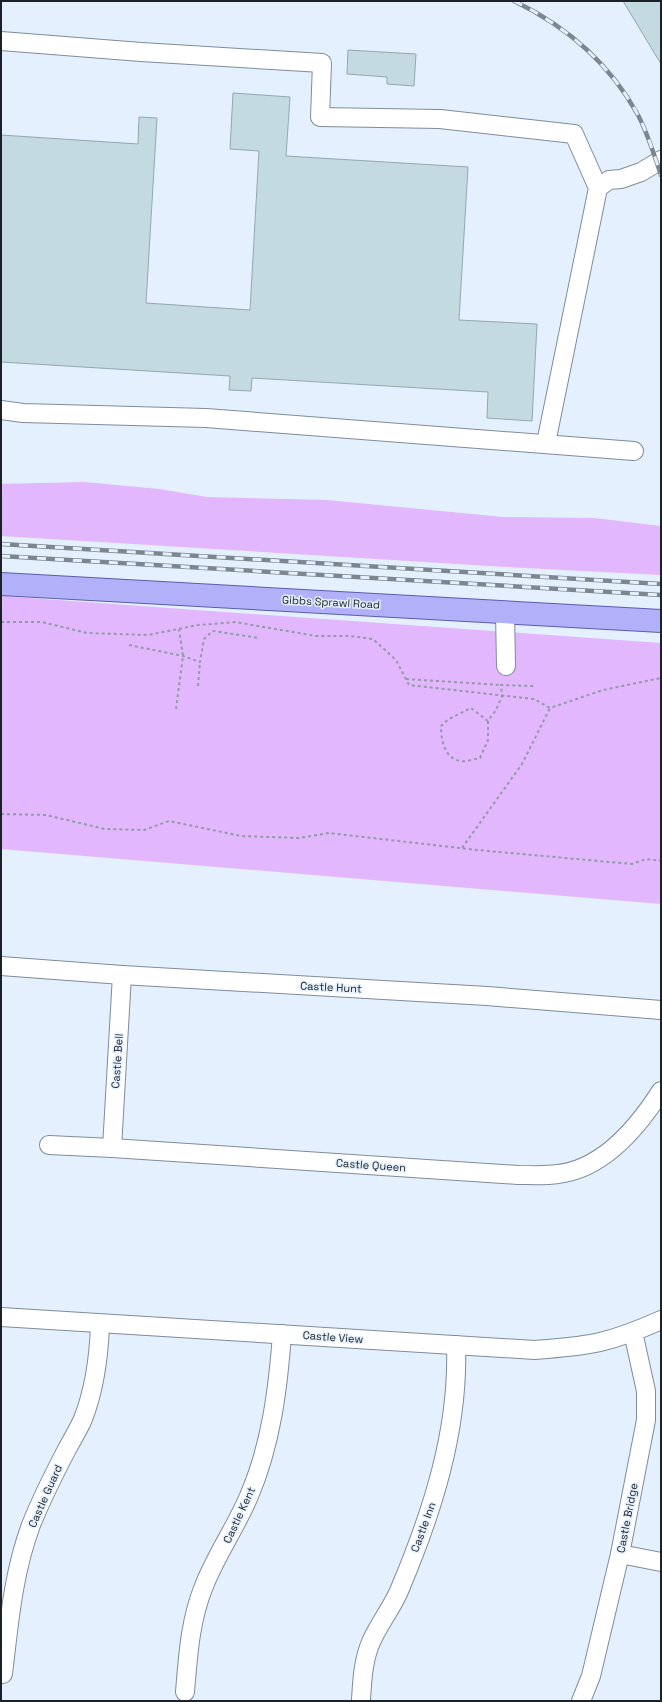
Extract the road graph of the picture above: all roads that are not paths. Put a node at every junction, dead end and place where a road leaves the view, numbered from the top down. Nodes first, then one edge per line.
1 (1, 41) edge
2 (661, 160) edge
3 (598, 188) junction
4 (1, 410) edge
5 (546, 443) junction
6 (634, 451) dead end
7 (1, 584) edge
8 (505, 611) junction
9 (661, 621) edge
10 (506, 666) dead end
11 (1, 966) edge
12 (122, 975) junction
13 (661, 1010) edge
14 (661, 1091) edge
15 (49, 1145) dead end
16 (112, 1148) junction
17 (1, 1317) edge
18 (661, 1320) edge
19 (100, 1324) junction
20 (633, 1332) junction
21 (282, 1334) junction
22 (456, 1345) junction
23 (620, 1554) junction
24 (661, 1562) edge
25 (3, 1674) dead end
26 (185, 1692) dead end
27 (360, 1700) edge
28 (581, 1701) edge

1 - 3 street
2 - 3 street
3 - 5 street
4 - 5 street
5 - 6 street
7 - 8 main road, Gibbs Sprawl Road
8 - 9 main road, Gibbs Sprawl Road
8 - 10 street
11 - 12 street, Castle Hunt
12 - 13 street, Castle Hunt
12 - 16 street, Castle Bell
14 - 16 street, Castle Queen
15 - 16 street, Castle Queen
17 - 19 street, Castle View
18 - 20 street, Castle View
19 - 21 street, Castle View
19 - 25 street, Castle Guard
20 - 22 street, Castle View
20 - 23 street, Castle Bridge
21 - 22 street, Castle View
21 - 26 street, Castle Kent
22 - 27 street, Castle Inn
23 - 24 street
23 - 28 street, Castle Bridge

